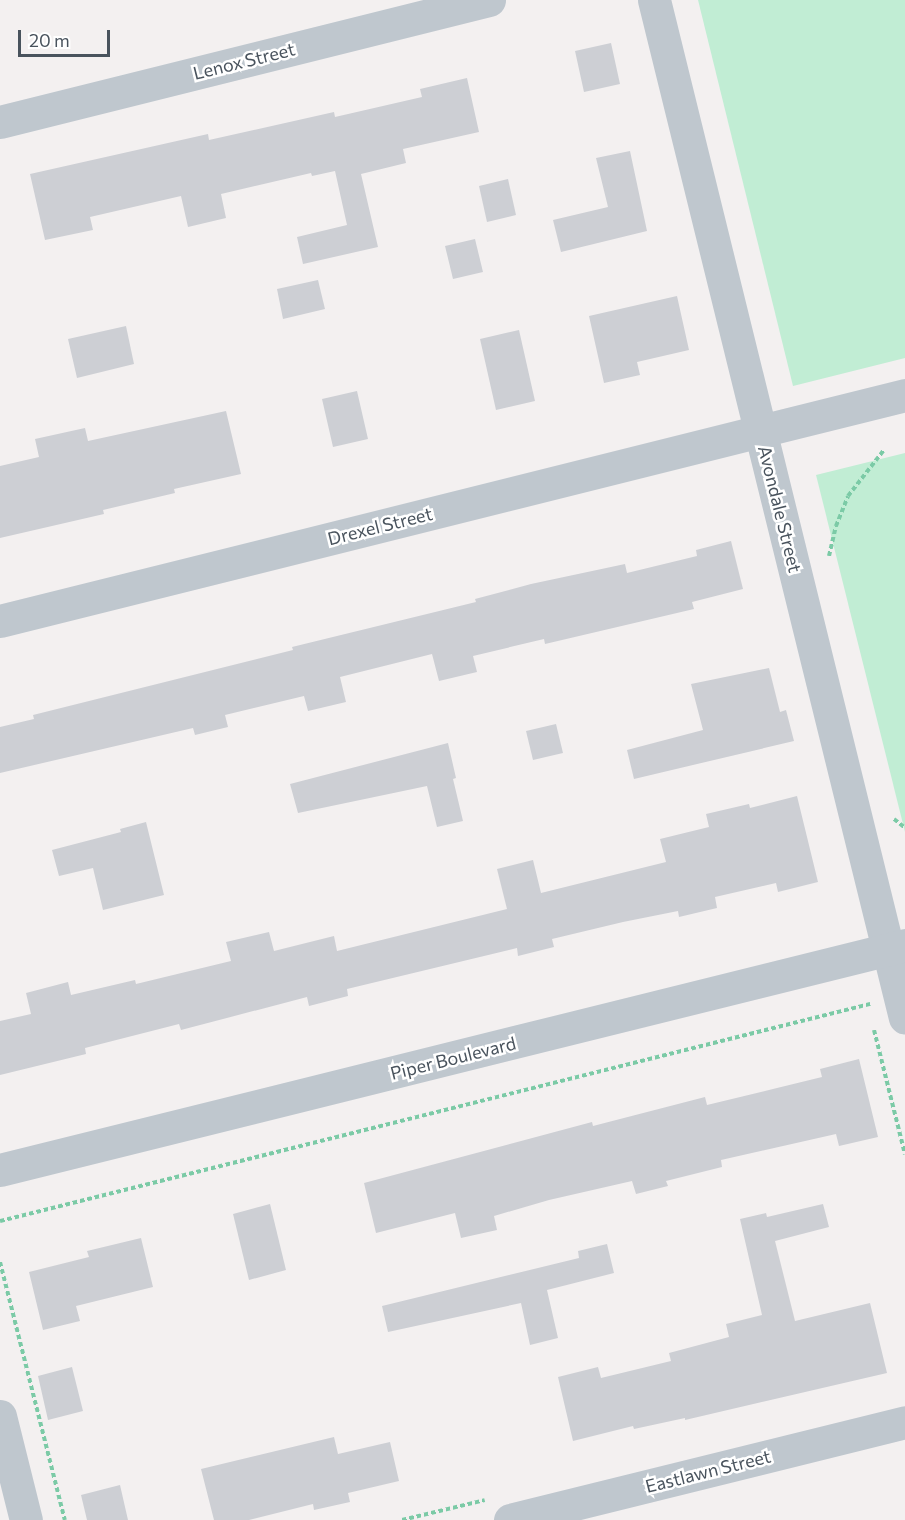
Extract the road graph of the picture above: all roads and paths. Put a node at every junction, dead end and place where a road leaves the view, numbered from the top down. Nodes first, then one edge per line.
1 (489, 0) edge
2 (654, 0) edge
3 (0, 122) edge
4 (905, 395) edge
5 (761, 431) junction
6 (884, 450) dead end
7 (829, 556) dead end
8 (0, 621) edge
9 (894, 819) dead end
10 (905, 828) edge
11 (896, 947) edge
12 (855, 957) junction
13 (867, 1005) junction
14 (902, 1007) edge
15 (870, 1016) dead end
16 (873, 1028) dead end
17 (905, 1154) edge
18 (0, 1170) edge
19 (0, 1221) edge
20 (0, 1262) edge
21 (0, 1416) edge
22 (905, 1422) edge
23 (26, 1520) edge
24 (65, 1520) edge
25 (510, 1520) edge

1 - 3 street, Lenox Street
2 - 5 street, Avondale Street
4 - 5 street, Drexel Street
5 - 8 street, Drexel Street
5 - 11 street, Avondale Street
6 - 7 path
9 - 10 path
11 - 12 street, Piper Boulevard
11 - 14 street, Avondale Street
12 - 13 path
12 - 18 street, Piper Boulevard
13 - 14 path
13 - 15 path
13 - 19 path
16 - 17 path
20 - 24 path
21 - 23 street
22 - 25 street, Eastlawn Street

